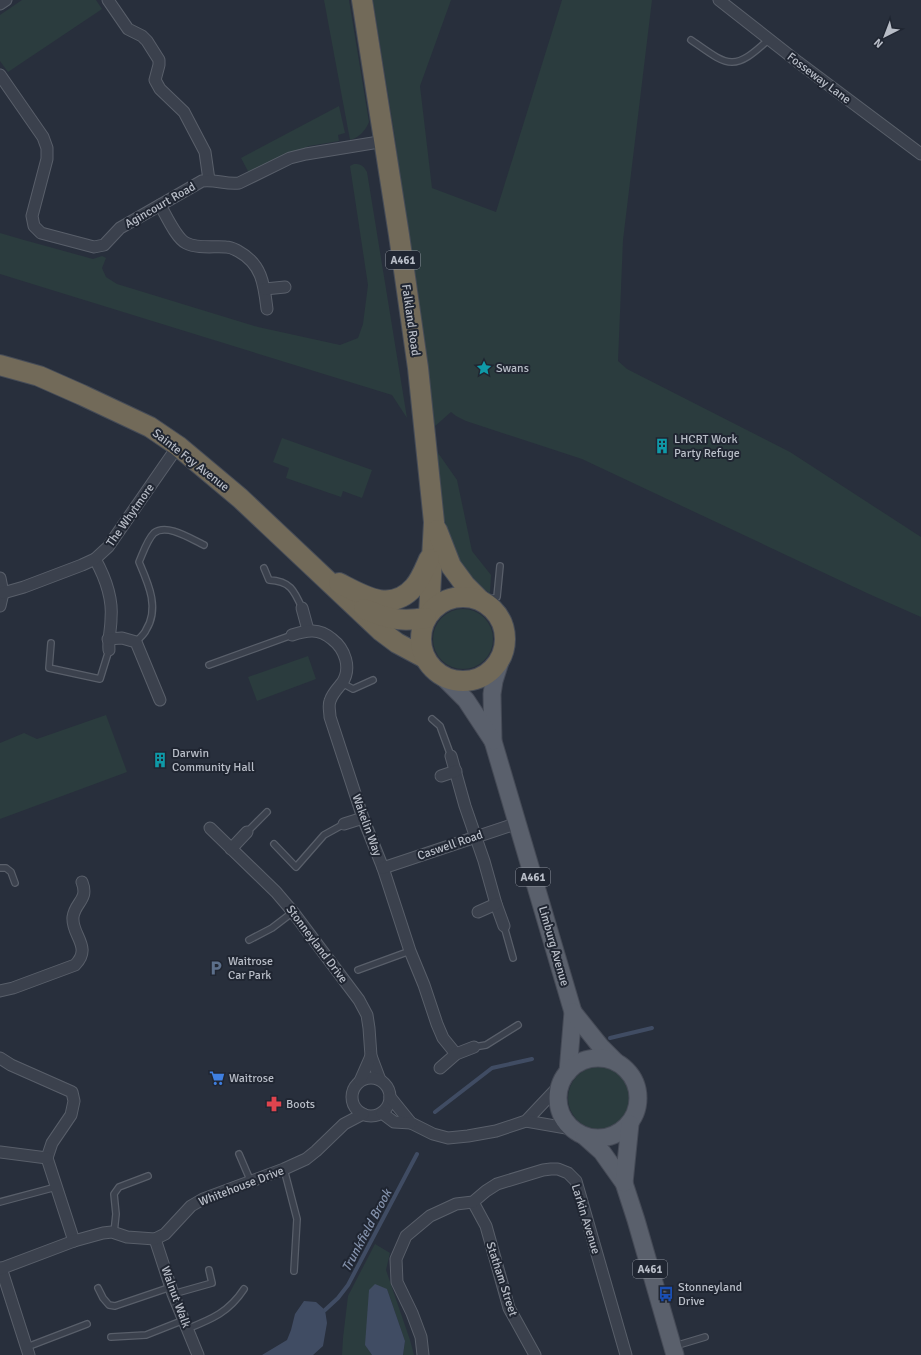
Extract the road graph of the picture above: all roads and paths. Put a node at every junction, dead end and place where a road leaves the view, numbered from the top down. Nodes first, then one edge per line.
1 (6, 0) edge
2 (108, 0) edge
3 (362, 0) edge
4 (719, 0) edge
5 (0, 4) edge
6 (769, 39) junction
7 (691, 40) dead end
8 (0, 75) edge
9 (385, 141) junction
10 (921, 154) edge
11 (209, 180) junction
12 (160, 205) junction
13 (284, 287) dead end
14 (265, 289) junction
15 (267, 309) dead end
16 (0, 365) edge
17 (178, 446) junction
18 (434, 522) junction
19 (204, 545) dead end
20 (433, 550) junction
21 (95, 559) junction
22 (500, 566) dead end
23 (264, 568) dead end
24 (314, 569) junction
25 (0, 578) edge
26 (3, 593) junction
27 (482, 601) junction
28 (351, 603) junction
29 (0, 606) edge
30 (302, 608) joint
31 (428, 616) junction
32 (308, 630) junction
33 (292, 635) joint
34 (136, 642) junction
35 (51, 643) dead end
36 (108, 644) junction
37 (425, 658) junction
38 (501, 659) junction
39 (208, 666) dead end
40 (441, 675) junction
41 (373, 680) dead end
42 (342, 683) junction
43 (160, 700) dead end
44 (432, 719) dead end
45 (493, 741) junction
46 (451, 756) joint
47 (456, 770) junction
48 (440, 776) dead end
49 (267, 812) dead end
50 (363, 818) junction
51 (518, 823) junction
52 (344, 824) joint
53 (210, 828) dead end
54 (247, 832) joint
55 (476, 837) junction
56 (274, 844) dead end
57 (231, 849) junction
58 (0, 868) edge
59 (383, 868) junction
60 (82, 882) dead end
61 (15, 883) dead end
62 (496, 904) junction
63 (293, 912) junction
64 (478, 912) dead end
65 (504, 926) joint
66 (249, 940) dead end
67 (410, 951) junction
68 (513, 958) dead end
69 (358, 970) dead end
70 (0, 990) edge
71 (573, 1012) junction
72 (518, 1024) dead end
73 (474, 1047) joint
74 (456, 1054) junction
75 (371, 1056) junction
76 (0, 1058) edge
77 (616, 1062) junction
78 (440, 1068) dead end
79 (564, 1079) junction
80 (380, 1080) junction
81 (360, 1081) junction
82 (390, 1097) junction
83 (352, 1100) junction
84 (382, 1113) junction
85 (364, 1114) junction
86 (526, 1121) junction
87 (411, 1123) junction
88 (344, 1124) junction
89 (630, 1124) junction
90 (578, 1132) junction
91 (0, 1152) edge
92 (239, 1154) dead end
93 (47, 1158) junction
94 (284, 1169) junction
95 (148, 1176) dead end
96 (251, 1182) junction
97 (624, 1183) junction
98 (56, 1187) junction
99 (0, 1202) edge
100 (473, 1202) junction
101 (114, 1233) junction
102 (155, 1239) junction
103 (74, 1242) junction
104 (1, 1269) edge
105 (209, 1270) dead end
106 (294, 1271) dead end
107 (98, 1288) dead end
108 (244, 1289) dead end
109 (172, 1291) junction
110 (87, 1324) dead end
111 (186, 1324) junction
112 (111, 1337) dead end
113 (705, 1337) dead end
114 (28, 1351) edge
115 (674, 1351) edge
116 (198, 1355) edge
117 (423, 1355) edge
118 (535, 1355) edge
119 (626, 1355) edge

1 - 5 street
2 - 11 street
3 - 9 highway, Falkland Road / A461
4 - 6 street, Fosseway Lane
6 - 7 lane
6 - 10 street, Fosseway Lane
8 - 12 street, Agincourt Road
9 - 11 street, Agincourt Road
9 - 18 highway, Falkland Road / A461
11 - 12 street, Agincourt Road
12 - 14 street
13 - 14 street
14 - 15 street
16 - 17 highway, Sainte Foy Avenue / A461
17 - 21 street, The Whytmore
17 - 24 highway, Sainte Foy Avenue / A461
18 - 20 highway, Falkland Road / A461
18 - 27 highway, Falkland Road / A461
19 - 34 lane
20 - 24 highway
20 - 31 highway, Falkland Road / A461
21 - 26 street, The Whytmore
21 - 36 street
22 - 27 lane
23 - 30 lane
24 - 28 highway, Sainte Foy Avenue / A461
25 - 26 street
26 - 29 street
27 - 31 highway
27 - 38 highway, A461
28 - 31 highway, Sainte Foy Avenue / A461
28 - 37 highway, Sainte Foy Avenue / A461
30 - 32 street
31 - 37 highway, A461
32 - 33 street
32 - 42 street, Wakelin Way
33 - 39 lane
34 - 36 street
34 - 43 street
35 - 36 lane
37 - 40 highway, A461
38 - 40 highway, A461
38 - 45 main road, Limburg Avenue / A461
40 - 45 main road, Limburg Avenue / A461
41 - 42 lane
42 - 50 street, Wakelin Way
44 - 46 lane
45 - 51 main road, Limburg Avenue / A461
46 - 47 street
47 - 48 street
47 - 55 street
49 - 54 lane
50 - 52 street
50 - 59 street, Wakelin Way
51 - 55 street, Caswell Road
51 - 71 main road, Limburg Avenue / A461
52 - 56 lane
53 - 57 street, Stonneyland Drive
54 - 57 street
55 - 59 street, Caswell Road
55 - 62 street
57 - 63 street, Stonneyland Drive
58 - 61 lane
59 - 67 street, Wakelin Way
60 - 70 street
62 - 64 street
62 - 65 street
63 - 66 lane
63 - 75 street, Stonneyland Drive
65 - 68 lane
67 - 69 lane
67 - 74 street, Wakelin Way
71 - 77 main road, Limburg Avenue / A461
71 - 79 main road, Limburg Avenue / A461
72 - 73 lane
73 - 74 street
74 - 78 street
75 - 80 street
75 - 81 street
76 - 93 street
77 - 79 main road
77 - 89 main road, A461
79 - 86 street
79 - 90 main road, A461
80 - 81 street
80 - 82 street
81 - 83 street
82 - 84 street
82 - 87 street
83 - 85 street
83 - 88 street, Whitehouse Drive
84 - 85 street
84 - 87 street
85 - 88 street, Whitehouse Drive
86 - 87 street
86 - 90 street
88 - 94 street, Whitehouse Drive
89 - 90 main road
89 - 97 main road, A461
90 - 97 main road, A461
91 - 93 street
92 - 96 lane
93 - 98 street
94 - 96 street, Whitehouse Drive
94 - 106 lane
95 - 101 lane
96 - 102 street, Whitehouse Drive
97 - 115 main road, A461
98 - 99 lane
98 - 103 street
100 - 117 street, Larkin Avenue
100 - 118 street, Statham Street
100 - 119 street, Larkin Avenue
101 - 102 street
101 - 103 street
102 - 109 street, Walnut Walk
103 - 104 street
104 - 114 street
105 - 109 lane
107 - 109 lane
108 - 111 lane
109 - 111 street, Walnut Walk
110 - 114 lane
111 - 112 lane
111 - 116 street, Walnut Walk
113 - 115 lane

